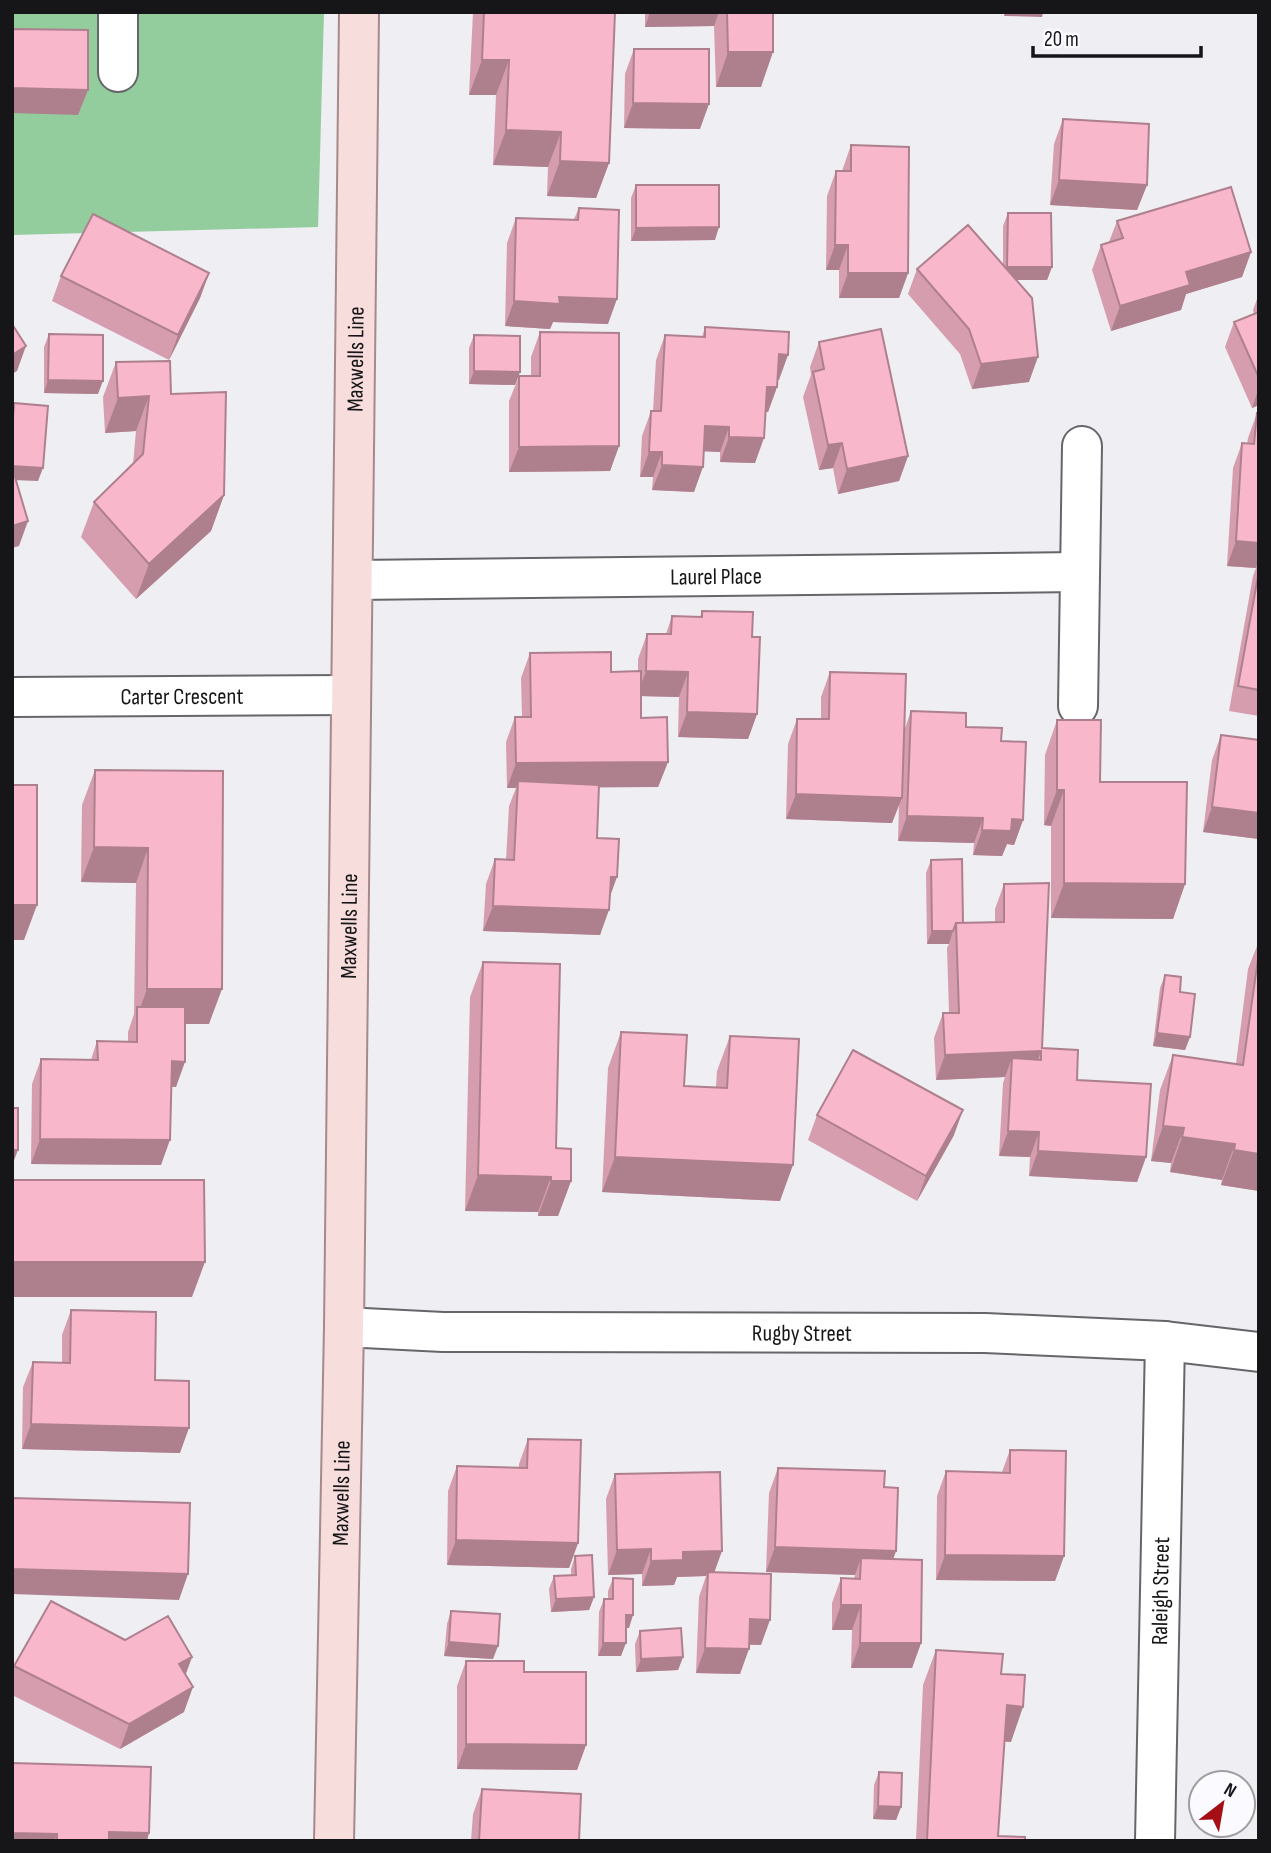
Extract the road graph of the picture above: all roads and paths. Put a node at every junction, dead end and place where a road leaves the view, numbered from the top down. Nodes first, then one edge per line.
1 (118, 12) edge
2 (359, 12) edge
3 (118, 72) dead end
4 (1082, 446) dead end
5 (1079, 572) junction
6 (354, 580) junction
7 (351, 695) junction
8 (12, 697) edge
9 (1079, 706) dead end
10 (344, 1327) junction
11 (1165, 1341) junction
12 (1259, 1352) edge
13 (334, 1841) edge
14 (1155, 1841) edge

1 - 3 street
2 - 6 main road, Maxwells Line
4 - 5 street
5 - 6 street, Laurel Place
5 - 9 street
6 - 7 main road, Maxwells Line
7 - 8 street, Carter Crescent
7 - 10 main road, Maxwells Line
10 - 11 street, Rugby Street
10 - 13 main road, Maxwells Line
11 - 12 street, Rugby Street
11 - 14 street, Raleigh Street

